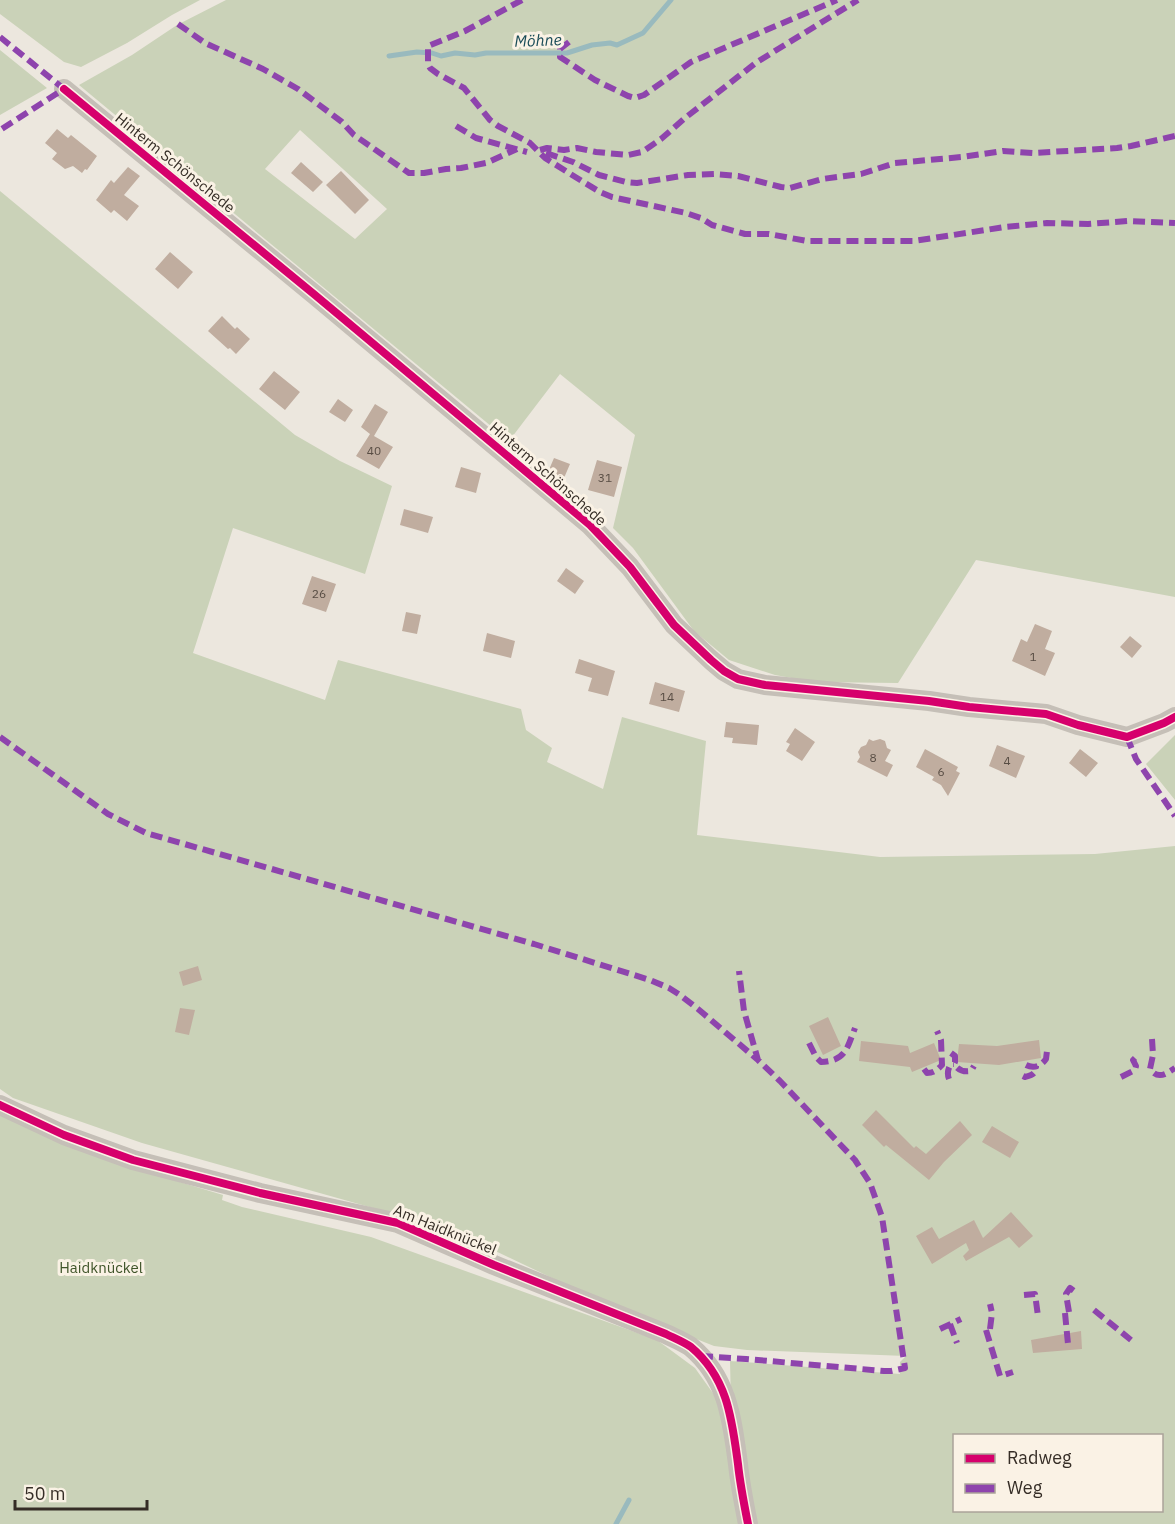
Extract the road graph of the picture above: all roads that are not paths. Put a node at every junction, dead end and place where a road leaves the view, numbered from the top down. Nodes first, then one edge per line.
1 (64, 89) dead end
2 (1175, 717) edge
3 (0, 1105) edge
4 (748, 1524) edge

1 - 2 street, Hinterm Schönschede
3 - 4 street, Am Haidknückel

